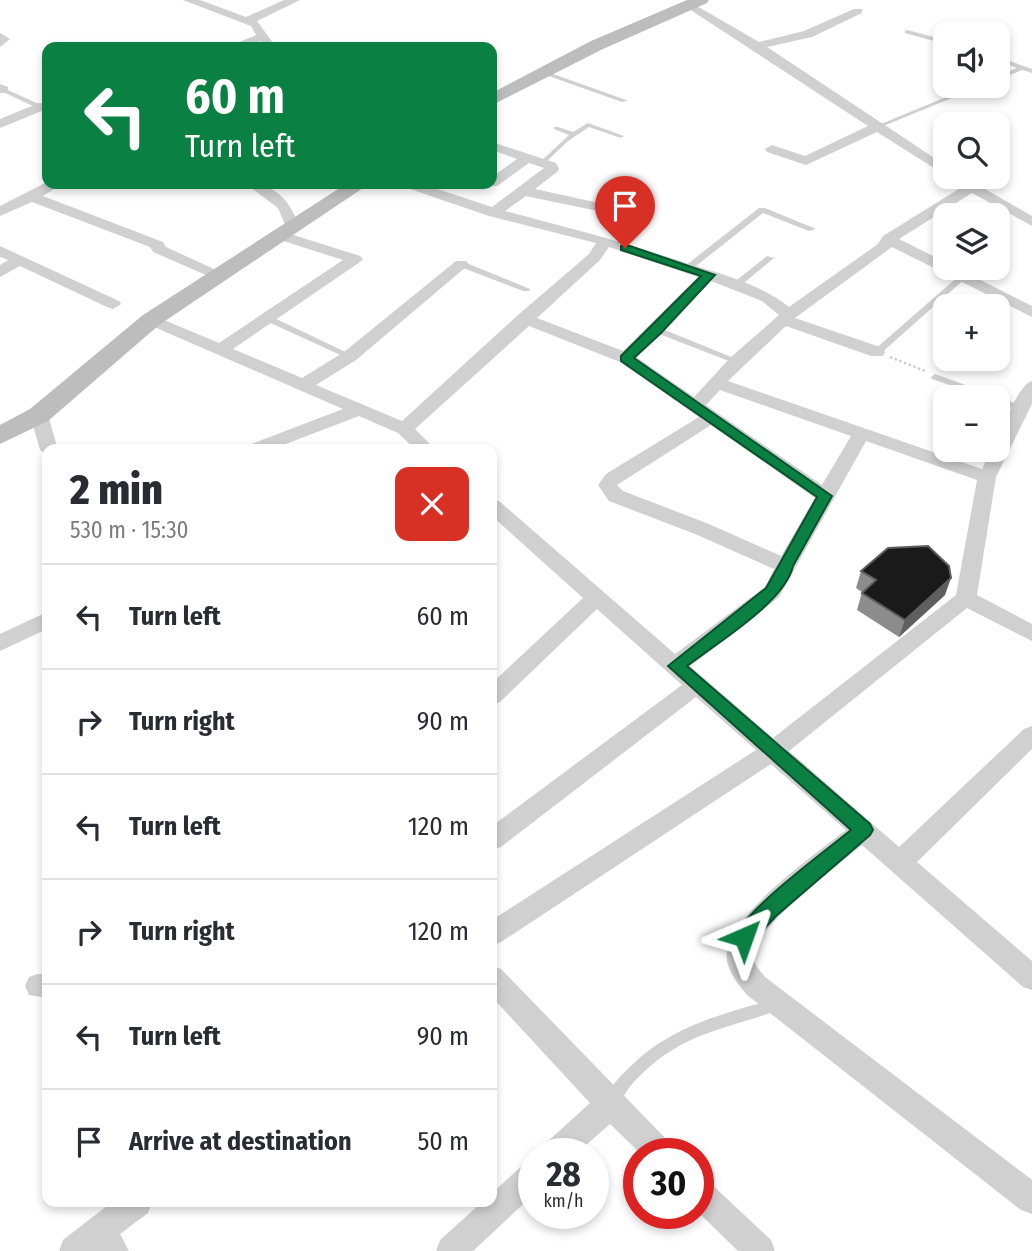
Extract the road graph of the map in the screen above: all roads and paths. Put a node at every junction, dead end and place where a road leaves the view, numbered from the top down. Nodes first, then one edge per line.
1 (188, 0) edge
2 (294, 0) edge
3 (696, 2) edge
4 (858, 11) dead end
5 (248, 20) junction
6 (907, 32) dead end
7 (0, 37) edge
8 (933, 40) edge
9 (267, 42) edge
10 (0, 43) edge
11 (757, 46) junction
12 (1010, 64) edge
13 (1021, 68) junction
14 (1032, 71) edge
15 (542, 72) junction
16 (1010, 73) edge
17 (2, 89) edge
18 (497, 97) edge
19 (949, 98) edge
20 (624, 101) dead end
21 (41, 110) edge
22 (0, 124) edge
23 (879, 127) junction
24 (556, 128) dead end
25 (574, 135) junction
26 (621, 136) dead end
27 (497, 148) edge
28 (772, 149) dead end
29 (528, 158) junction
30 (542, 163) junction
31 (933, 163) edge
32 (497, 179) edge
33 (45, 189) edge
34 (260, 189) edge
35 (351, 189) edge
36 (425, 189) edge
37 (482, 189) edge
38 (969, 189) edge
39 (973, 189) edge
40 (523, 191) junction
41 (30, 196) junction
42 (465, 201) junction
43 (0, 212) edge
44 (622, 212) dead end
45 (494, 213) junction
46 (1032, 222) edge
47 (812, 229) dead end
48 (285, 231) junction
49 (887, 239) junction
50 (605, 241) junction
51 (0, 251) edge
52 (770, 258) dead end
53 (19, 260) junction
54 (933, 262) edge
55 (461, 264) joint
56 (688, 268) junction
57 (0, 272) edge
58 (219, 275) junction
59 (709, 275) junction
60 (960, 280) edge
61 (969, 280) edge
62 (736, 285) junction
63 (526, 289) dead end
64 (113, 304) dead end
65 (1032, 312) edge
66 (786, 317) junction
67 (267, 318) junction
68 (524, 318) junction
69 (151, 320) junction
70 (657, 330) junction
71 (220, 350) junction
72 (877, 352) junction
73 (350, 356) junction
74 (626, 358) junction
75 (737, 361) junction
76 (935, 377) joint
77 (716, 383) junction
78 (957, 385) edge
79 (303, 386) junction
80 (1032, 386) edge
81 (1010, 404) edge
82 (696, 405) junction
83 (1020, 408) junction
84 (358, 410) junction
85 (39, 415) junction
86 (712, 417) junction
87 (404, 429) junction
88 (861, 434) junction
89 (0, 436) edge
90 (47, 444) edge
91 (268, 444) edge
92 (420, 444) edge
93 (987, 477) junction
94 (825, 496) junction
95 (497, 510) edge
96 (785, 566) junction
97 (597, 597) junction
98 (966, 597) junction
99 (42, 622) edge
100 (1032, 633) edge
101 (0, 643) edge
102 (676, 666) junction
103 (698, 684) junction
104 (497, 691) edge
105 (1032, 735) edge
106 (774, 750) junction
107 (863, 830) junction
108 (497, 836) edge
109 (900, 862) junction
110 (497, 931) edge
111 (1028, 965) edge
112 (497, 983) edge
113 (779, 1004) junction
114 (610, 1104) junction
115 (573, 1138) edge
116 (645, 1138) edge
117 (518, 1189) edge
118 (1032, 1199) edge
119 (714, 1206) edge
120 (132, 1207) edge
121 (106, 1241) edge
122 (74, 1251) edge
123 (451, 1251) edge
124 (760, 1251) edge

1 - 5 street
2 - 5 street
3 - 11 street
3 - 15 main road
4 - 11 street
5 - 9 street
6 - 8 lane
7 - 10 street
11 - 23 street
12 - 13 lane
13 - 14 lane
13 - 16 lane
15 - 18 main road
15 - 20 lane
17 - 21 lane
19 - 23 lane
21 - 22 street
23 - 28 street
23 - 31 street
24 - 25 lane
25 - 26 lane
25 - 30 lane
27 - 29 street
29 - 30 street
29 - 32 street
30 - 40 street
33 - 41 street
34 - 48 street
35 - 48 main road
36 - 42 street
37 - 42 street
38 - 49 street
39 - 46 street
40 - 44 street
40 - 45 street
41 - 43 street
41 - 58 street
42 - 45 street
45 - 50 street
47 - 56 lane
48 - 58 main road
48 - 67 street
49 - 54 street
49 - 66 street
50 - 56 street
50 - 68 street
51 - 53 street
52 - 62 lane
53 - 57 street
53 - 64 street
55 - 63 lane
55 - 73 street
56 - 59 street
58 - 69 main road
59 - 62 street
59 - 70 street
60 - 72 lane
61 - 65 street
62 - 66 street
66 - 72 street
66 - 75 street
67 - 71 street
67 - 73 lane
68 - 74 street
68 - 87 street
69 - 71 street
69 - 85 main road
70 - 74 street
70 - 75 lane
71 - 79 street
72 - 76 path
73 - 79 street
74 - 82 street
75 - 77 street
76 - 78 lane
77 - 82 street
77 - 88 street
79 - 84 street
80 - 83 street
81 - 83 lane
82 - 86 street
83 - 93 street
84 - 87 street
84 - 91 street
85 - 89 main road
85 - 90 street
86 - 94 street
86 - 96 street
87 - 92 street
88 - 93 street
88 - 94 street
93 - 98 street
94 - 96 street
95 - 97 street
96 - 102 street
97 - 102 street
97 - 104 street
98 - 100 street
98 - 106 street
99 - 101 street
102 - 103 street
103 - 106 street
103 - 108 street
105 - 109 street
106 - 107 street
106 - 110 street
107 - 109 street
107 - 113 street
109 - 111 street
112 - 114 street
113 - 114 lane
113 - 118 street
114 - 115 street
114 - 116 street
117 - 123 street
119 - 124 street
120 - 121 street
121 - 122 street

